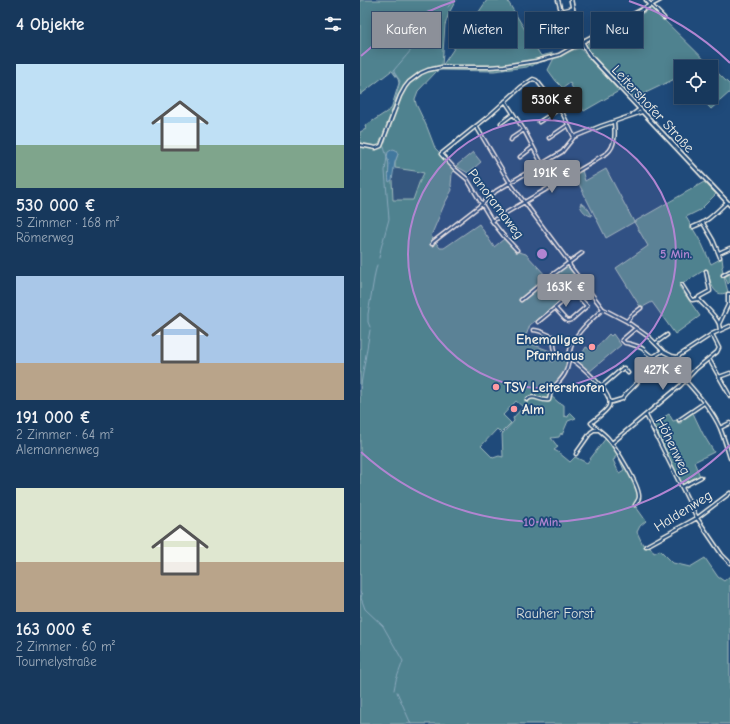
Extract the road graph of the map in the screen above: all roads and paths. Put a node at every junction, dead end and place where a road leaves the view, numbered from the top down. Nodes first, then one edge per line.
1 (558, 0) edge
2 (571, 0) edge
3 (646, 0) edge
4 (660, 0) edge
5 (651, 5) junction
6 (573, 8) junction
7 (574, 12) edge
8 (664, 18) dead end
9 (583, 41) edge
10 (583, 44) edge
11 (571, 48) edge
12 (547, 93) junction
13 (505, 101) junction
14 (529, 105) dead end
15 (559, 109) junction
16 (641, 110) junction
17 (513, 114) junction
18 (539, 122) dead end
19 (614, 122) junction
20 (501, 123) dead end
21 (568, 125) junction
22 (476, 126) junction
23 (524, 130) junction
24 (574, 137) junction
25 (549, 138) dead end
26 (511, 140) dead end
27 (360, 145) edge
28 (533, 147) junction
29 (520, 157) dead end
30 (542, 164) junction
31 (510, 183) junction
32 (524, 202) junction
33 (727, 202) junction
34 (482, 204) junction
35 (730, 205) edge
36 (492, 221) junction
37 (704, 223) junction
38 (693, 227) dead end
39 (432, 244) dead end
40 (730, 248) edge
41 (517, 250) dead end
42 (582, 253) dead end
43 (719, 253) junction
44 (720, 257) dead end
45 (569, 262) junction
46 (706, 271) dead end
47 (730, 271) edge
48 (723, 275) dead end
49 (584, 284) junction
50 (682, 285) dead end
51 (574, 292) junction
52 (729, 294) edge
53 (521, 299) dead end
54 (698, 299) junction
55 (555, 308) junction
56 (603, 308) junction
57 (641, 308) dead end
58 (627, 321) junction
59 (538, 322) dead end
60 (718, 324) junction
61 (636, 328) junction
62 (729, 328) edge
63 (533, 330) dead end
64 (720, 330) junction
65 (712, 334) junction
66 (667, 335) dead end
67 (656, 343) junction
68 (663, 351) junction
69 (656, 356) junction
70 (569, 358) junction
71 (709, 359) junction
72 (628, 373) dead end
73 (730, 373) edge
74 (720, 377) junction
75 (685, 380) junction
76 (601, 387) junction
77 (730, 396) edge
78 (527, 400) dead end
79 (610, 402) junction
80 (704, 403) junction
81 (646, 415) junction
82 (679, 420) dead end
83 (730, 423) edge
84 (720, 428) junction
85 (600, 430) junction
86 (612, 443) junction
87 (576, 454) dead end
88 (730, 458) edge
89 (701, 477) dead end
90 (682, 487) junction
91 (730, 493) edge
92 (635, 505) dead end
93 (697, 518) junction
94 (646, 546) dead end
95 (730, 563) edge

1 - 6 street
2 - 6 street, Leitershofer Straße
3 - 5 street
4 - 5 street
5 - 8 street
5 - 9 street
6 - 7 street, Leitershofer Straße
10 - 16 street, Leitershofer Straße
11 - 27 street
12 - 13 street
12 - 14 street
12 - 15 street
13 - 17 street
13 - 22 street
15 - 18 street
15 - 21 street
16 - 19 street
16 - 33 street, Leitershofer Straße
17 - 20 street
17 - 23 street
19 - 24 street
19 - 32 street
21 - 24 street
21 - 25 street
22 - 31 street
22 - 34 street, Panoramaweg
23 - 26 street
23 - 28 street
24 - 30 street
28 - 29 street
28 - 30 street
30 - 31 street
31 - 32 street
31 - 34 street
32 - 36 street
32 - 45 street
33 - 35 street, Leitershofer Straße
33 - 37 street
34 - 36 street, Panoramaweg
34 - 39 street
36 - 41 street, Panoramaweg
37 - 38 street
37 - 43 street
40 - 43 street
42 - 45 street
43 - 44 street
45 - 49 street
45 - 53 street
46 - 54 street
47 - 48 street
49 - 51 street
49 - 56 street
50 - 54 street
51 - 55 street
51 - 55 street
52 - 60 street
54 - 60 street
55 - 59 street
56 - 58 street
56 - 70 street
57 - 58 street
58 - 61 street
60 - 64 street
61 - 67 street
61 - 69 street
62 - 64 street
63 - 70 street
64 - 65 street
65 - 68 street
65 - 71 street
66 - 67 street
67 - 68 street
68 - 69 street
69 - 79 street
70 - 76 street
70 - 78 street
71 - 74 street
71 - 75 street
72 - 76 street
73 - 74 street
74 - 77 street
75 - 80 street
75 - 81 street
76 - 79 street
79 - 85 street
80 - 82 street
80 - 84 street
81 - 86 street
81 - 90 street, Höhenweg
83 - 84 street
84 - 88 street
85 - 86 street
85 - 87 street
86 - 92 street
89 - 90 street, Höhenweg
90 - 93 street, Höhenweg
91 - 93 street, Haldenweg
93 - 94 street, Haldenweg
93 - 95 street, Höhenweg

